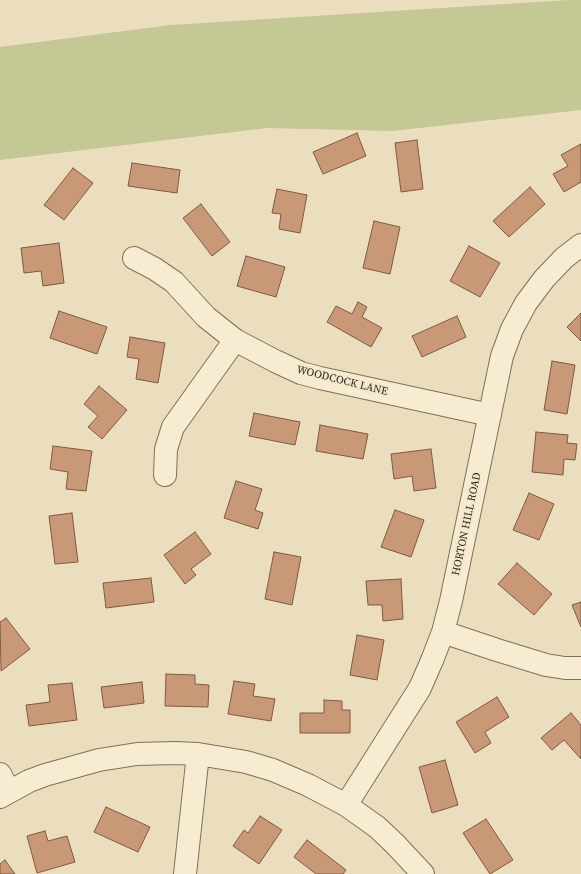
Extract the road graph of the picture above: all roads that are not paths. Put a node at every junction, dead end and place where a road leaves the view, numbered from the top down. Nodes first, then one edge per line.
1 (581, 245) edge
2 (134, 258) dead end
3 (235, 340) junction
4 (490, 415) junction
5 (165, 475) dead end
6 (444, 632) junction
7 (581, 668) edge
8 (198, 754) junction
9 (3, 787) edge
10 (346, 805) junction
11 (186, 874) edge
12 (423, 874) edge

1 - 4 street, HORTON HILL ROAD
2 - 3 street, WOODCOCK LANE
3 - 4 street, WOODCOCK LANE
3 - 5 street
4 - 6 street, HORTON HILL ROAD
6 - 7 street
6 - 10 street, HORTON HILL ROAD
8 - 9 street
8 - 10 street
8 - 11 street
10 - 12 street

